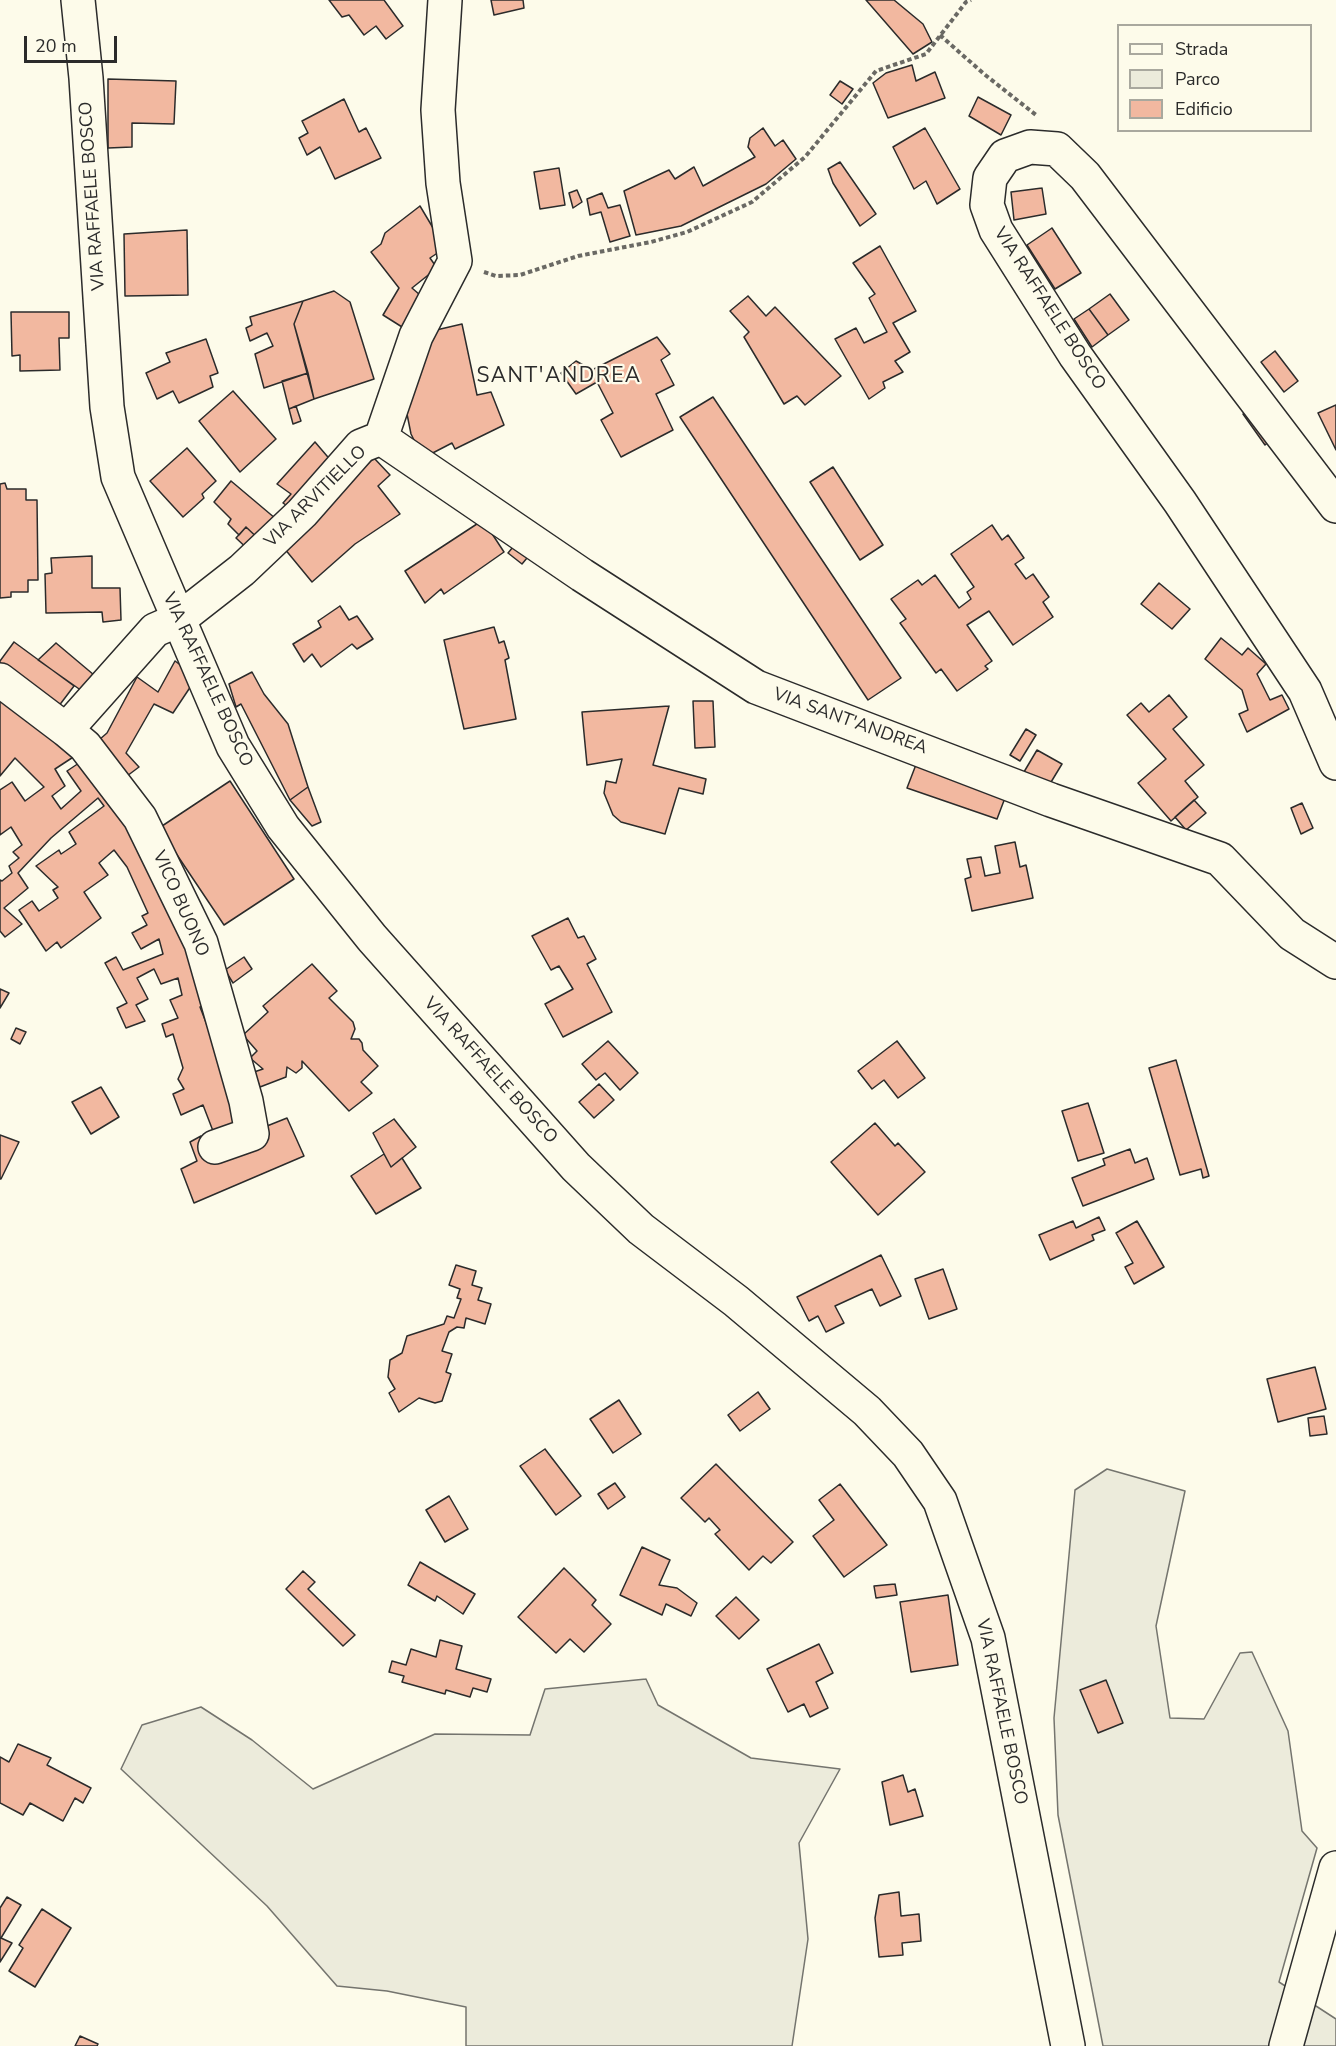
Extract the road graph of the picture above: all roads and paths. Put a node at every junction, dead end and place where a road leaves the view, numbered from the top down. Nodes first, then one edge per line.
1 (78, 0) edge
2 (445, 0) edge
3 (971, 0) edge
4 (940, 34) junction
5 (1030, 147) junction
6 (455, 261) junction
7 (381, 438) junction
8 (1336, 506) edge
9 (178, 620) junction
10 (0, 680) edge
11 (66, 730) junction
12 (1336, 763) edge
13 (1336, 962) edge
14 (215, 1147) dead end
15 (1336, 1868) edge
16 (1068, 2046) edge
17 (1286, 2046) edge

1 - 9 street, VIA RAFFAELE BOSCO
2 - 6 street
3 - 4 path
4 - 5 path
4 - 6 path
5 - 8 street
5 - 12 street, VIA RAFFAELE BOSCO
6 - 7 street, VIA ARVITIELLO
7 - 9 street, VIA ARVITIELLO
7 - 13 street, VIA SANT'ANDREA
9 - 11 street, VIA ARVITIELLO
9 - 16 street, VIA RAFFAELE BOSCO
10 - 11 street
11 - 14 street, VICO BUONO
15 - 17 street

